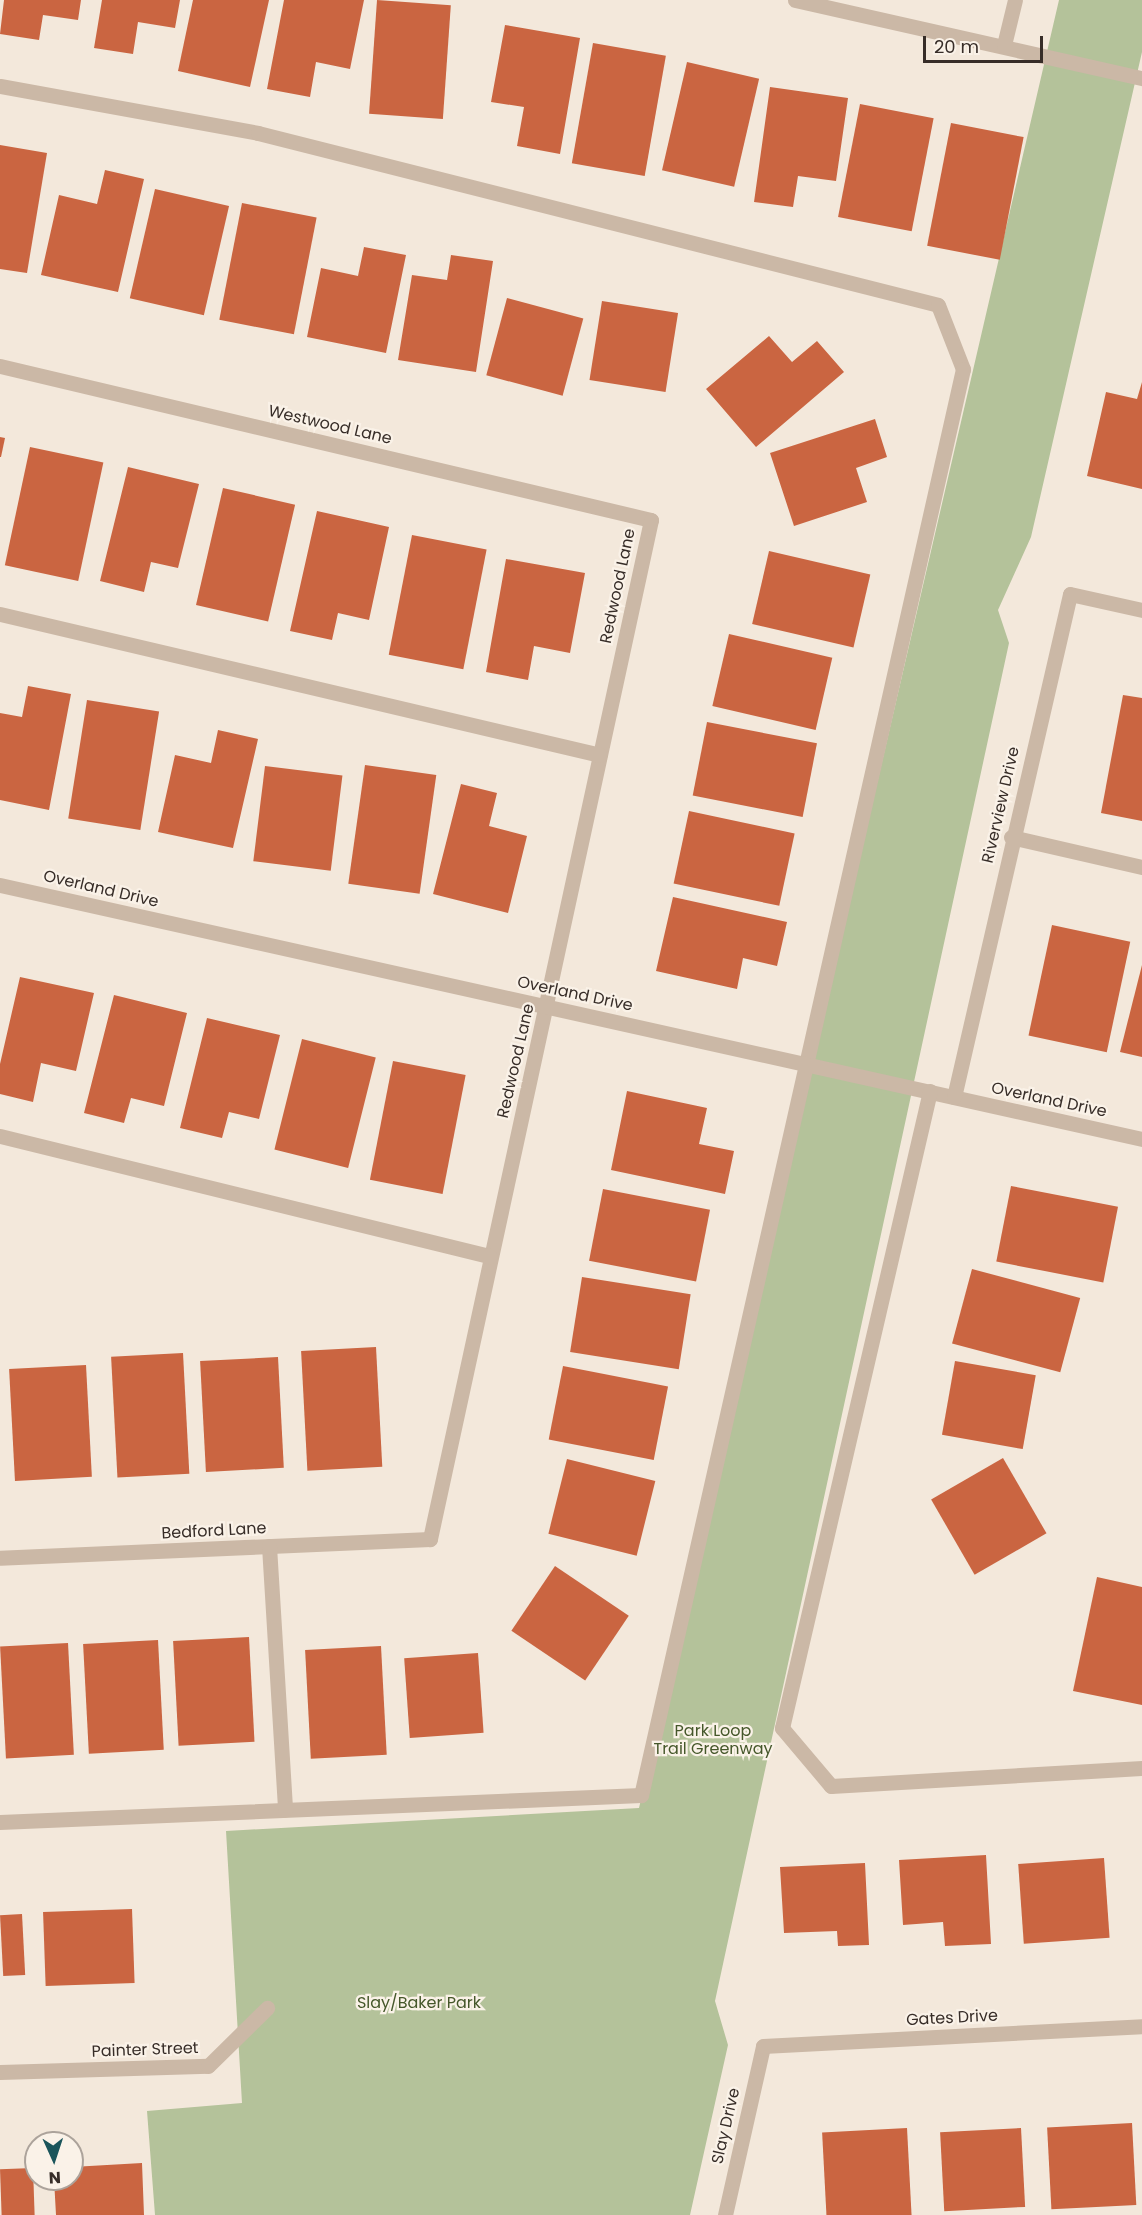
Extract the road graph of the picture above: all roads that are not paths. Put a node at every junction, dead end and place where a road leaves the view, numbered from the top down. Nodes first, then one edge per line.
1 (795, 0) edge
2 (1015, 0) edge
3 (1004, 45) junction
4 (1142, 78) edge
5 (0, 86) edge
6 (0, 366) edge
7 (651, 520) joint
8 (1142, 610) edge
9 (0, 614) edge
10 (600, 755) junction
11 (1011, 837) junction
12 (1142, 867) edge
13 (0, 885) edge
14 (547, 1006) junction
15 (810, 1064) junction
16 (930, 1091) junction
17 (954, 1097) junction
18 (0, 1136) edge
19 (1142, 1139) edge
20 (489, 1256) junction
21 (430, 1539) joint
22 (269, 1546) junction
23 (0, 1558) edge
24 (1142, 1768) edge
25 (285, 1810) junction
26 (0, 1822) edge
27 (267, 2008) dead end
28 (1142, 2026) edge
29 (764, 2046) joint
30 (0, 2072) edge
31 (724, 2215) edge

1 - 3 street
2 - 3 street
3 - 4 street
5 - 15 street
6 - 7 street, Westwood Lane
7 - 10 street, Redwood Lane
8 - 11 street, Riverview Drive
9 - 10 street
10 - 14 street, Redwood Lane
11 - 12 street
11 - 17 street, Riverview Drive
13 - 14 street, Overland Drive
14 - 15 street, Overland Drive
14 - 20 street, Redwood Lane
15 - 16 street, Overland Drive
15 - 25 street
16 - 17 street, Overland Drive
16 - 24 street
17 - 19 street, Overland Drive
18 - 20 street
20 - 21 street, Redwood Lane
21 - 22 street, Bedford Lane
22 - 23 street, Bedford Lane
22 - 25 street
25 - 26 street
27 - 30 street, Painter Street
28 - 29 street, Gates Drive
29 - 31 street, Slay Drive

